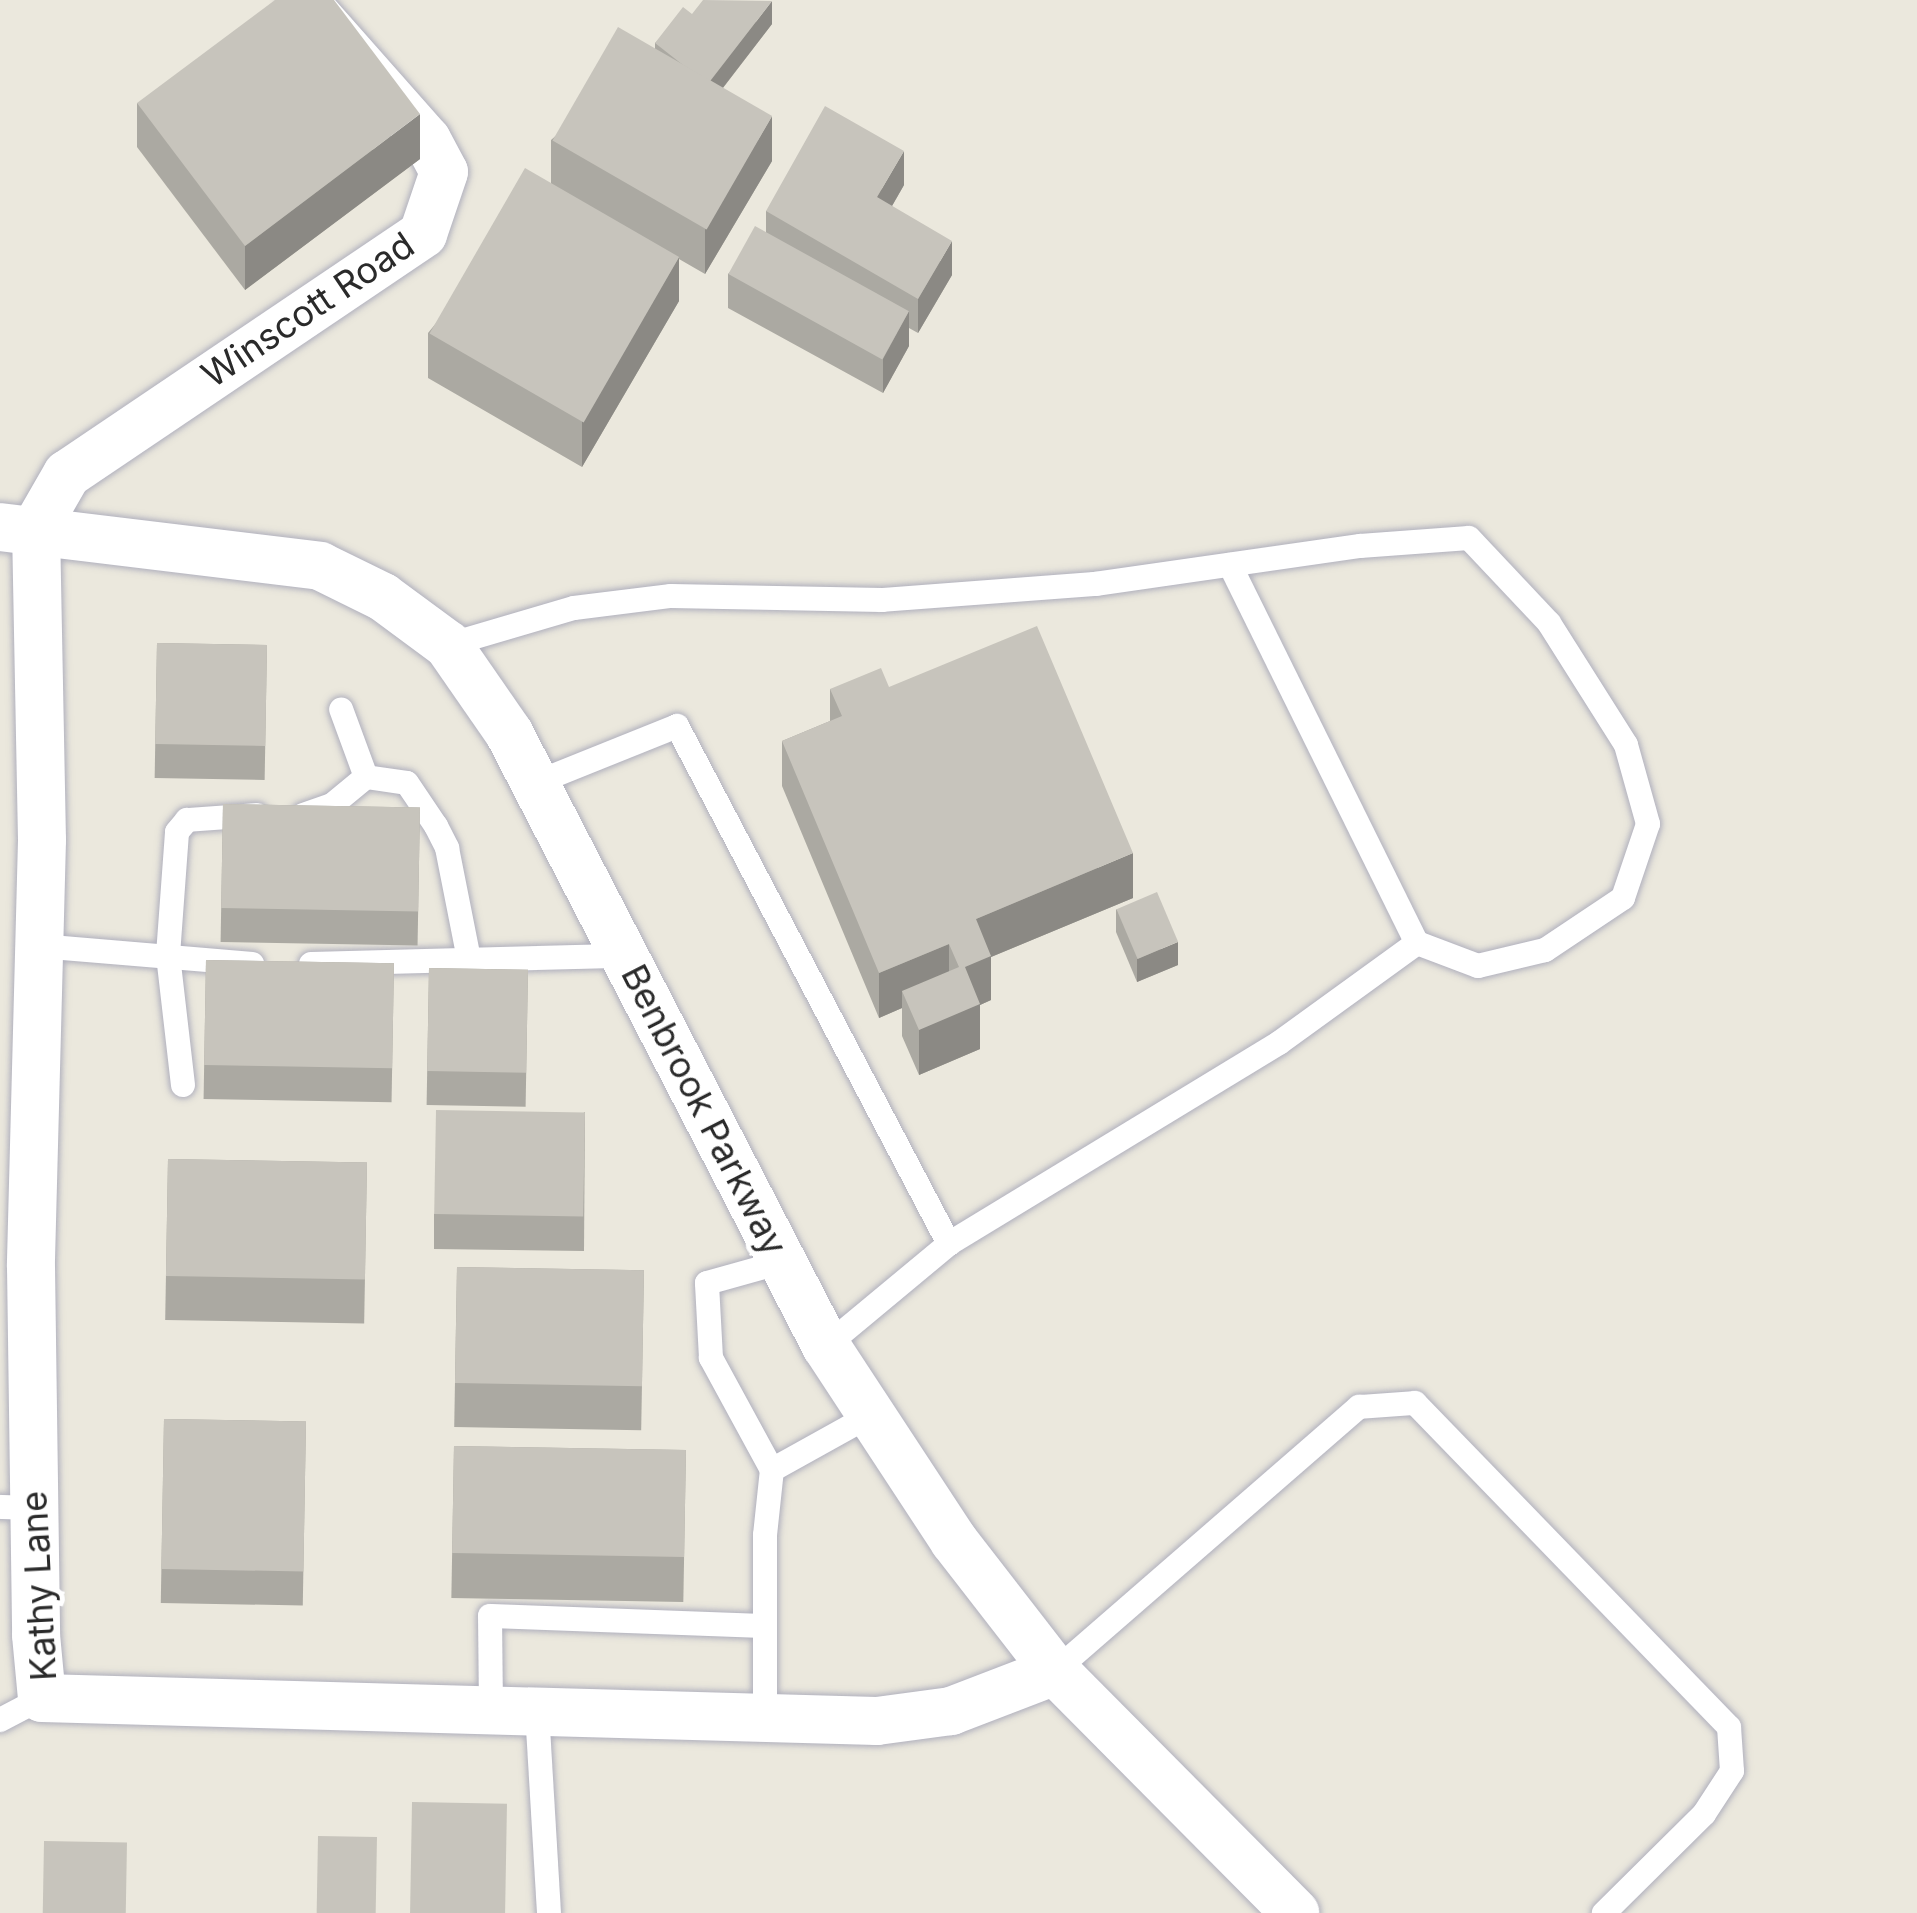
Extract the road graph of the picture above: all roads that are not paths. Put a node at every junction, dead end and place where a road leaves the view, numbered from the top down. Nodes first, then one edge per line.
1 (303, 0) edge
2 (18, 528) edge
3 (1230, 565) junction
4 (448, 645) junction
5 (341, 709) dead end
6 (366, 776) junction
7 (535, 783) junction
8 (1417, 943) junction
9 (39, 946) junction
10 (168, 955) junction
11 (625, 956) junction
12 (469, 959) junction
13 (183, 1085) dead end
14 (949, 1244) junction
15 (782, 1262) junction
16 (826, 1346) junction
17 (871, 1415) junction
18 (772, 1470) junction
19 (17, 1507) edge
20 (765, 1626) junction
21 (1055, 1671) junction
22 (21, 1709) edge
23 (514, 1711) junction
24 (766, 1717) junction
25 (550, 1913) edge
26 (1295, 1913) edge
27 (1604, 1913) edge

1 - 2 street, Winscott Road
2 - 4 street, Benbrook Parkway
2 - 9 street, Kathy Lane
3 - 4 lane
3 - 8 lane
3 - 8 lane
4 - 7 street, Benbrook Parkway
5 - 6 lane
6 - 10 lane
6 - 12 lane
7 - 11 street, Benbrook Parkway
7 - 14 lane
8 - 14 lane
9 - 10 lane
9 - 19 street, Kathy Lane
10 - 12 lane
10 - 13 lane
11 - 12 lane
11 - 15 street, Benbrook Parkway
14 - 16 lane
15 - 16 street, Benbrook Parkway
15 - 18 lane
16 - 17 street, Benbrook Parkway
17 - 18 lane
17 - 21 street, Benbrook Parkway
18 - 20 lane
19 - 22 street, Kathy Lane
20 - 23 lane
20 - 24 lane
21 - 24 street, Kathy Lane
21 - 26 street, Benbrook Parkway
21 - 27 lane
22 - 23 street, Kathy Lane
23 - 24 street, Kathy Lane
23 - 25 lane

